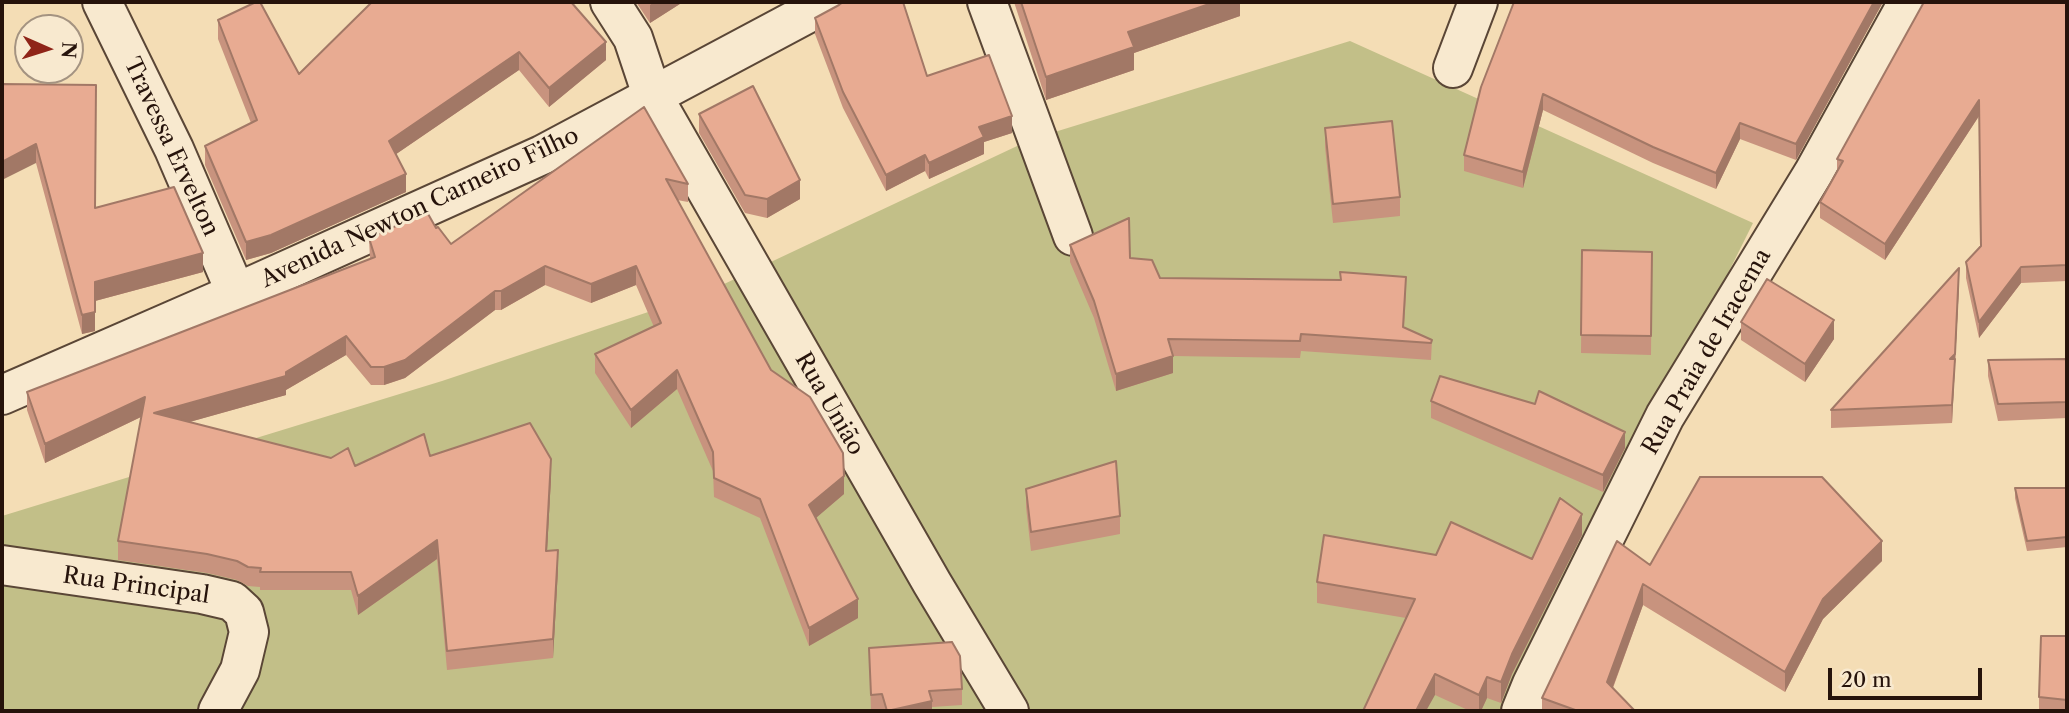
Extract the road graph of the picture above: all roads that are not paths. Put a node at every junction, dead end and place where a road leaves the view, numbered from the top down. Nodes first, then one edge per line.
1 (102, 2) edge
2 (610, 2) edge
3 (828, 2) edge
4 (987, 2) edge
5 (1478, 2) edge
6 (1908, 2) edge
7 (783, 13) edge
8 (1453, 68) dead end
9 (652, 96) junction
10 (1073, 236) dead end
11 (236, 293) junction
12 (2, 395) edge
13 (2, 565) edge
14 (218, 711) edge
15 (1009, 711) edge
16 (1521, 711) edge

1 - 11 street, Travessa Ervelton
2 - 9 street, Rua União
3 - 7 street, Avenida Newton Carneiro Filho
4 - 10 street
5 - 8 street
6 - 16 street, Rua Praia de Iracema
7 - 9 street, Avenida Newton Carneiro Filho
9 - 11 street, Avenida Newton Carneiro Filho
9 - 15 street, Rua União
11 - 12 street, Avenida Newton Carneiro Filho
13 - 14 street, Rua Principal

